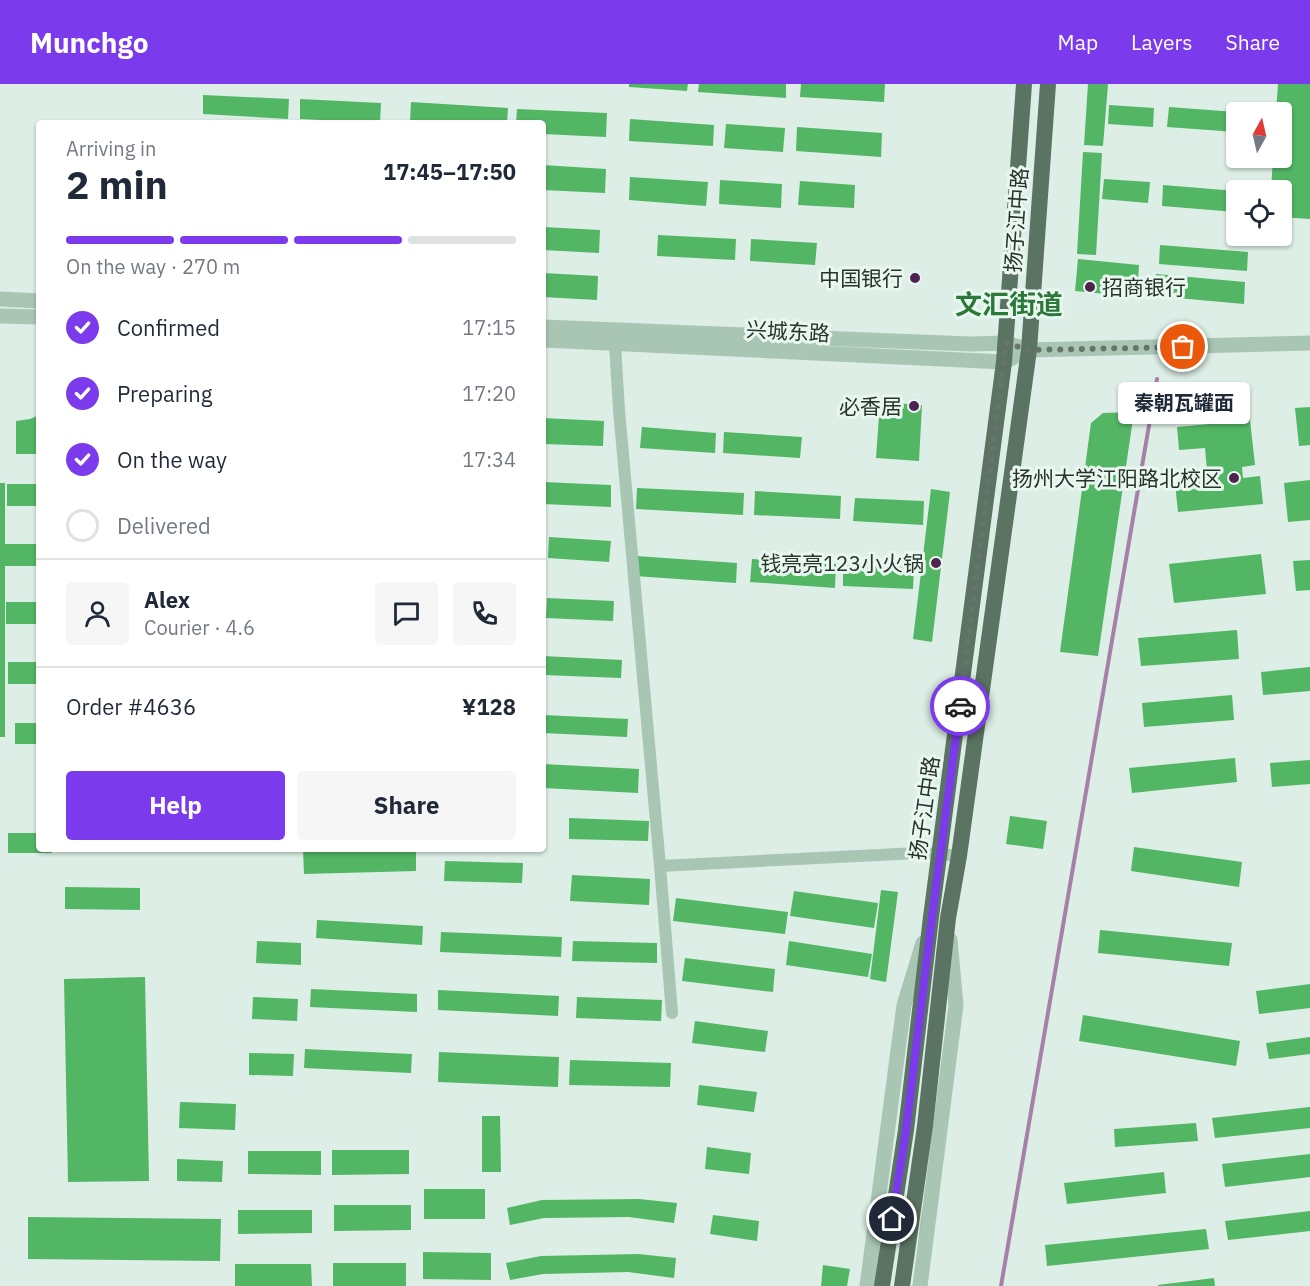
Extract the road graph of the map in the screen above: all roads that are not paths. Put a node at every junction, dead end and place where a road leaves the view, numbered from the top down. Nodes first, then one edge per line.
1 (1024, 84) edge
2 (1048, 84) edge
3 (0, 299) edge
4 (36, 301) edge
5 (0, 316) edge
6 (36, 317) edge
7 (546, 327) edge
8 (546, 340) edge
9 (1006, 343) junction
10 (1310, 343) edge
11 (615, 344) junction
12 (1029, 350) junction
13 (1004, 362) junction
14 (941, 854) junction
15 (959, 856) junction
16 (660, 866) junction
17 (940, 918) junction
18 (672, 1013) dead end
19 (867, 1286) edge
20 (882, 1286) edge
21 (902, 1286) edge
22 (920, 1286) edge

1 - 9 main road, 扬子江中路
2 - 12 main road, 扬子江中路
3 - 4 street
5 - 6 street
7 - 9 street, 兴城东路
8 - 11 street, 兴城东路
9 - 12 street, 兴城东路
9 - 13 main road, 扬子江中路
10 - 12 street, 兴城东路
11 - 13 street, 兴城东路
11 - 16 street
12 - 13 street, 兴城东路
12 - 15 main road, 扬子江中路
13 - 14 main road, 扬子江中路
14 - 15 street
14 - 16 street
14 - 17 main road, 扬子江中路
15 - 17 main road, 扬子江中路
16 - 18 street
17 - 19 street
17 - 20 main road, 扬子江中路
17 - 21 main road, 扬子江中路
17 - 22 street

